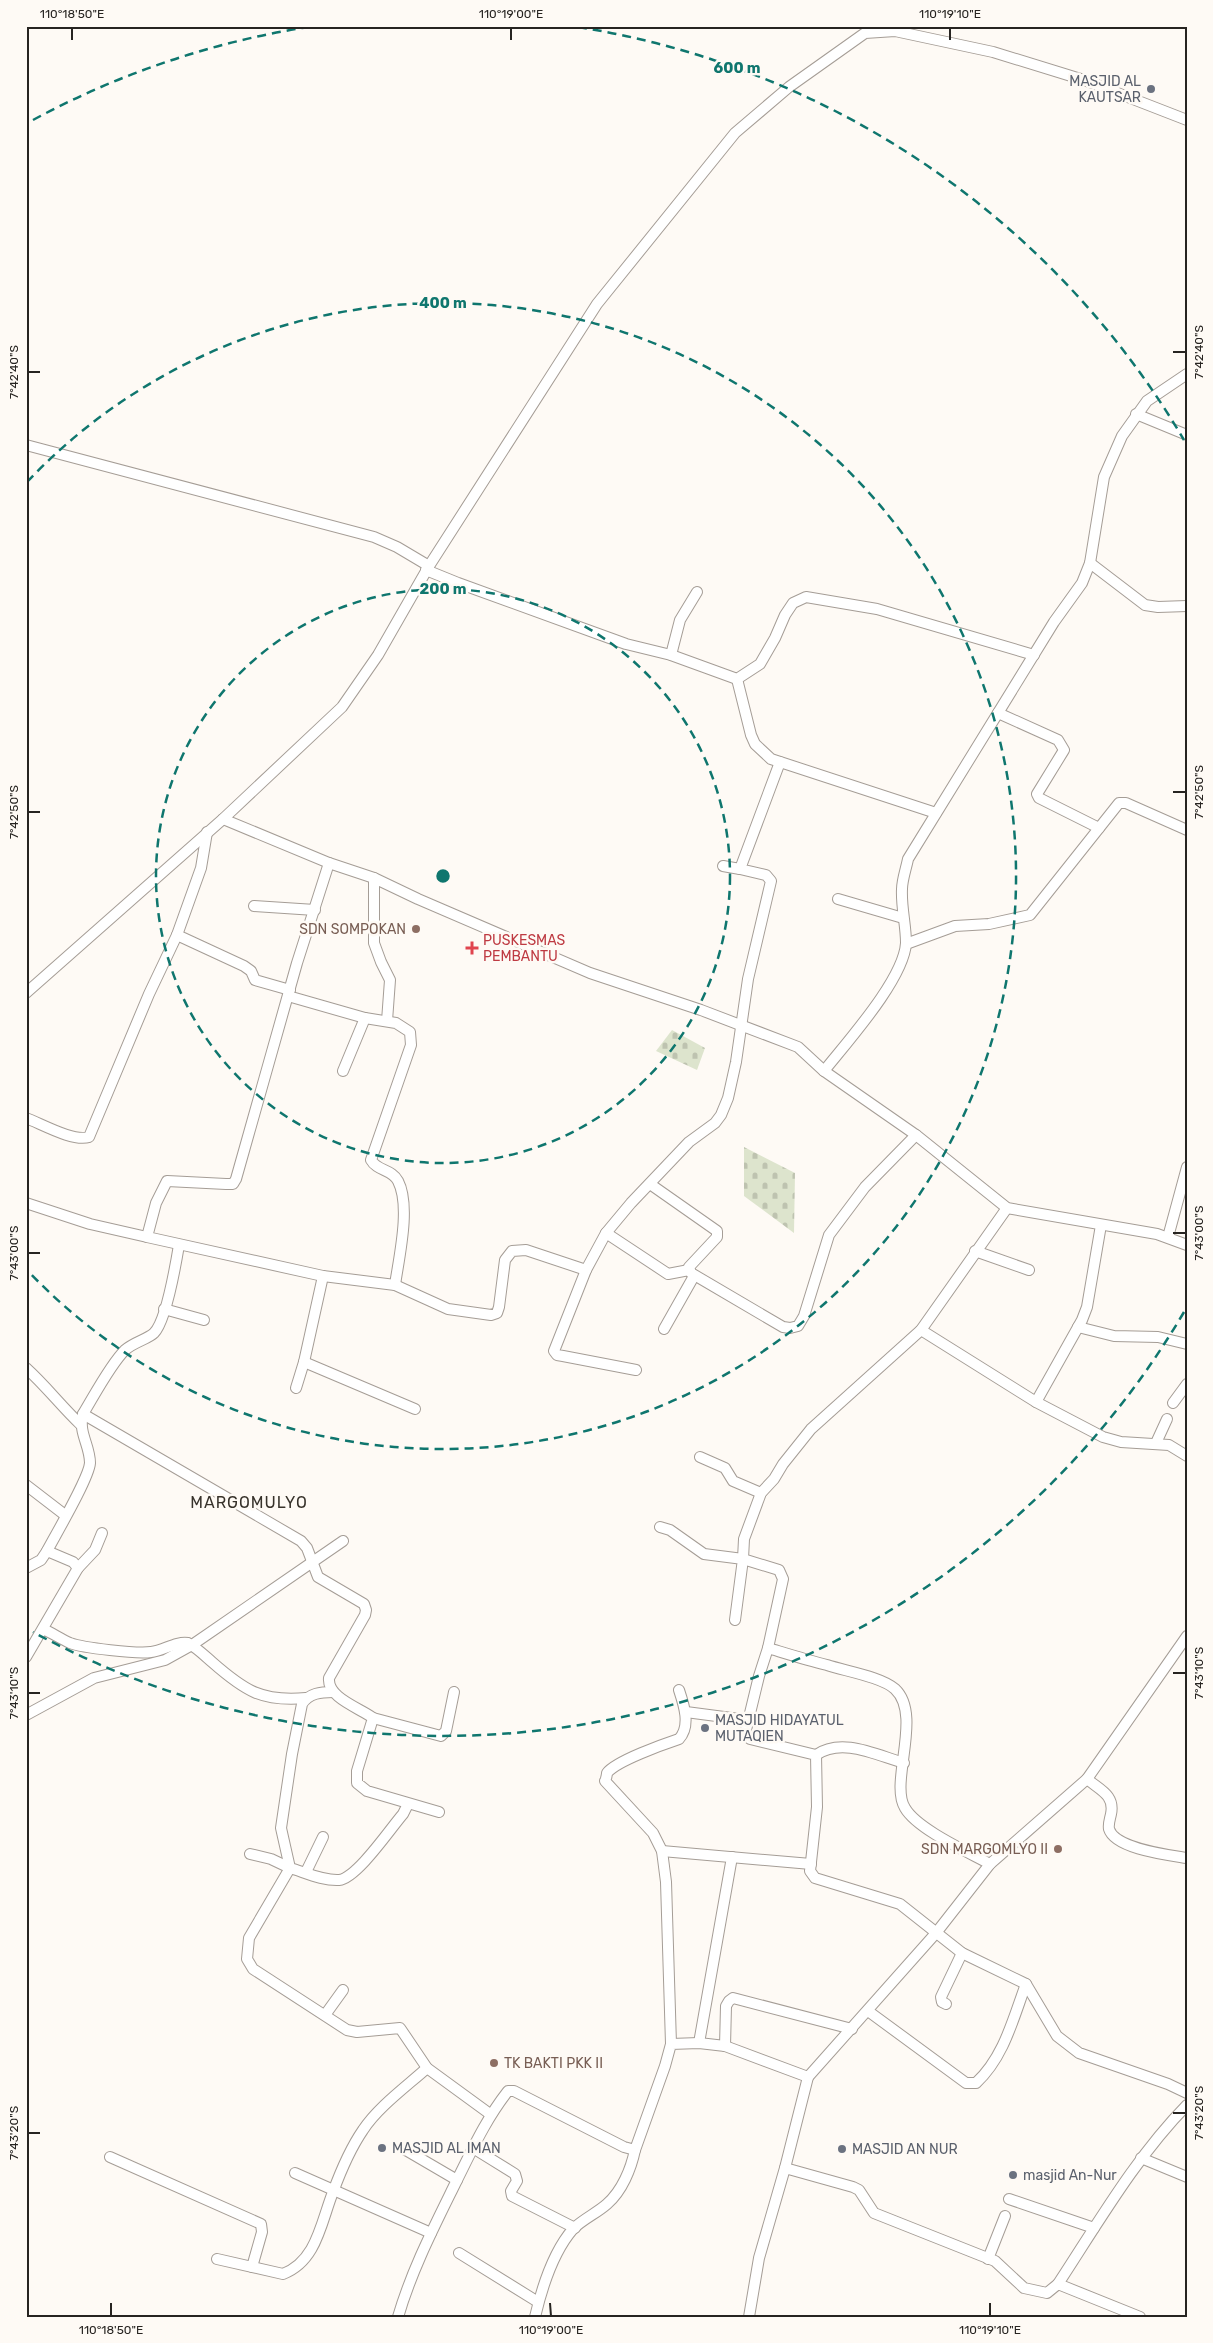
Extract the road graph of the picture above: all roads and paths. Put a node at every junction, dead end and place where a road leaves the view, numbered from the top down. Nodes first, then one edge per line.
1 (867, 30) edge
2 (1187, 120) edge
3 (1187, 374) edge
4 (1136, 414) junction
5 (1187, 435) edge
6 (26, 445) edge
7 (1090, 563) junction
8 (428, 568) junction
9 (697, 592) dead end
10 (1187, 606) edge
11 (671, 655) junction
12 (1034, 655) junction
13 (737, 679) junction
14 (998, 713) junction
15 (780, 762) junction
16 (936, 813) junction
17 (223, 819) junction
18 (1099, 828) junction
19 (1187, 830) edge
20 (207, 832) junction
21 (329, 864) junction
22 (723, 866) dead end
23 (740, 869) junction
24 (374, 878) junction
25 (838, 899) dead end
26 (254, 906) dead end
27 (315, 910) junction
28 (903, 918) junction
29 (177, 935) junction
30 (906, 944) junction
31 (26, 993) edge
32 (289, 993) junction
33 (365, 1018) junction
34 (387, 1021) junction
35 (743, 1027) junction
36 (343, 1071) dead end
37 (824, 1071) junction
38 (26, 1118) edge
39 (916, 1135) junction
40 (1187, 1167) edge
41 (650, 1184) junction
42 (26, 1203) edge
43 (1007, 1208) junction
44 (1101, 1225) junction
45 (606, 1233) junction
46 (147, 1237) junction
47 (1168, 1237) junction
48 (179, 1245) junction
49 (1187, 1245) edge
50 (975, 1251) junction
51 (586, 1270) junction
52 (1029, 1270) dead end
53 (692, 1273) junction
54 (323, 1276) junction
55 (395, 1285) junction
56 (164, 1309) junction
57 (204, 1320) dead end
58 (1078, 1327) junction
59 (664, 1329) dead end
60 (921, 1330) junction
61 (1187, 1344) edge
62 (304, 1362) junction
63 (26, 1368) edge
64 (636, 1370) dead end
65 (1187, 1384) edge
66 (296, 1388) dead end
67 (1036, 1402) junction
68 (1174, 1403) dead end
69 (415, 1409) dead end
70 (81, 1419) junction
71 (1167, 1419) dead end
72 (1156, 1443) junction
73 (1187, 1456) edge
74 (700, 1458) dead end
75 (26, 1485) edge
76 (761, 1493) junction
77 (65, 1516) junction
78 (660, 1527) dead end
79 (102, 1533) dead end
80 (343, 1541) dead end
81 (47, 1551) junction
82 (743, 1559) junction
83 (312, 1562) junction
84 (26, 1568) edge
85 (78, 1568) junction
86 (736, 1620) dead end
87 (43, 1629) junction
88 (1187, 1636) edge
89 (192, 1645) junction
90 (768, 1648) junction
91 (26, 1656) edge
92 (679, 1690) dead end
93 (332, 1692) junction
94 (454, 1692) dead end
95 (306, 1698) junction
96 (686, 1712) junction
97 (26, 1714) edge
98 (373, 1718) junction
99 (747, 1720) junction
100 (816, 1755) junction
101 (904, 1763) junction
102 (1086, 1779) junction
103 (408, 1804) junction
104 (439, 1812) dead end
105 (323, 1837) dead end
106 (662, 1851) junction
107 (250, 1854) dead end
108 (732, 1857) junction
109 (1187, 1858) edge
110 (811, 1864) junction
111 (990, 1864) junction
112 (290, 1868) junction
113 (306, 1872) junction
114 (936, 1933) junction
115 (962, 1953) junction
116 (1026, 1984) junction
117 (343, 1990) dead end
118 (946, 2004) dead end
119 (868, 2011) junction
120 (325, 2016) junction
121 (852, 2029) junction
122 (698, 2043) junction
123 (671, 2044) junction
124 (724, 2046) junction
125 (427, 2068) junction
126 (808, 2077) junction
127 (1187, 2093) edge
128 (1187, 2105) edge
129 (490, 2114) junction
130 (473, 2148) junction
131 (404, 2149) dead end
132 (635, 2150) junction
133 (110, 2157) dead end
134 (1141, 2158) junction
135 (785, 2168) junction
136 (295, 2173) dead end
137 (1187, 2177) edge
138 (457, 2180) junction
139 (333, 2190) junction
140 (1009, 2199) dead end
141 (1005, 2216) dead end
142 (575, 2228) junction
143 (1094, 2228) junction
144 (430, 2233) junction
145 (459, 2253) dead end
146 (988, 2258) junction
147 (217, 2259) dead end
148 (252, 2267) junction
149 (1058, 2284) junction
150 (538, 2302) junction
151 (398, 2317) edge
152 (535, 2317) edge
153 (749, 2317) edge
154 (1140, 2317) edge

1 - 2 street
1 - 8 street
3 - 4 street
4 - 5 street
4 - 7 street
6 - 8 street
7 - 10 street
7 - 12 street
8 - 11 street
8 - 17 street
9 - 11 street
11 - 13 street
12 - 13 street
12 - 14 street
13 - 15 street
14 - 16 street
14 - 18 street
15 - 16 street
15 - 23 street
16 - 28 street
17 - 20 street
17 - 21 street
18 - 19 street
18 - 30 street
20 - 29 street
20 - 31 street
21 - 24 street
21 - 27 street
22 - 23 street
23 - 35 street
24 - 34 street
24 - 35 street
25 - 28 street
26 - 27 street
27 - 32 street
28 - 30 street
29 - 32 street
29 - 38 street
30 - 37 street
32 - 33 street
32 - 46 street
33 - 34 street
33 - 36 street
34 - 55 street
35 - 37 street
35 - 41 street
37 - 39 street
39 - 43 street
39 - 53 street
40 - 47 street
41 - 45 street
41 - 53 street
42 - 46 street
43 - 44 street
43 - 50 street
44 - 47 street
44 - 58 street
45 - 51 street
45 - 53 street
46 - 48 street
47 - 49 street
48 - 54 street
48 - 56 street
50 - 52 street
50 - 60 street
51 - 55 street
51 - 64 street
53 - 59 street
54 - 55 street
54 - 62 street
56 - 57 street
56 - 70 street
58 - 61 street
58 - 67 street
60 - 67 street
60 - 76 street
62 - 66 street
62 - 69 street
63 - 70 street
65 - 68 street
67 - 72 street
70 - 77 street
70 - 83 street
71 - 72 street
72 - 73 street
74 - 76 street
75 - 77 street
76 - 82 street
77 - 81 street
78 - 82 street
79 - 85 street
80 - 83 street
81 - 84 street
81 - 85 street
82 - 86 street
82 - 90 street
83 - 89 street
83 - 93 street
85 - 87 street
87 - 89 street
87 - 91 street
88 - 102 street
89 - 95 street
89 - 97 street
90 - 99 street
90 - 101 street
92 - 96 street
93 - 95 street
93 - 98 street
94 - 98 street
95 - 112 street
96 - 99 street
96 - 106 street
98 - 103 street
99 - 100 street
100 - 101 street
100 - 110 street
101 - 111 street
102 - 109 street
102 - 111 street
103 - 104 street
103 - 113 street
105 - 113 street
106 - 108 street
106 - 123 street
107 - 112 street
108 - 110 street
108 - 122 street
110 - 114 street
111 - 114 street
112 - 113 street
112 - 120 street
114 - 115 street
114 - 119 street
115 - 116 street
115 - 118 street
116 - 119 street
116 - 127 street
117 - 120 street
119 - 121 street
120 - 125 street
121 - 124 street
121 - 126 street
122 - 123 street
122 - 124 street
123 - 132 street
124 - 126 street
125 - 129 street
125 - 139 street
126 - 135 street
128 - 134 street
129 - 130 street
129 - 132 street
130 - 138 street
130 - 142 street
131 - 138 street
132 - 142 street
133 - 148 street
134 - 137 street
134 - 143 street
135 - 146 street
135 - 153 street
136 - 139 street
138 - 144 street
139 - 144 street
139 - 148 street
140 - 143 street
141 - 146 street
142 - 150 street
143 - 149 street
144 - 151 street
145 - 150 street
146 - 149 street
147 - 148 street
149 - 154 street
150 - 152 street

